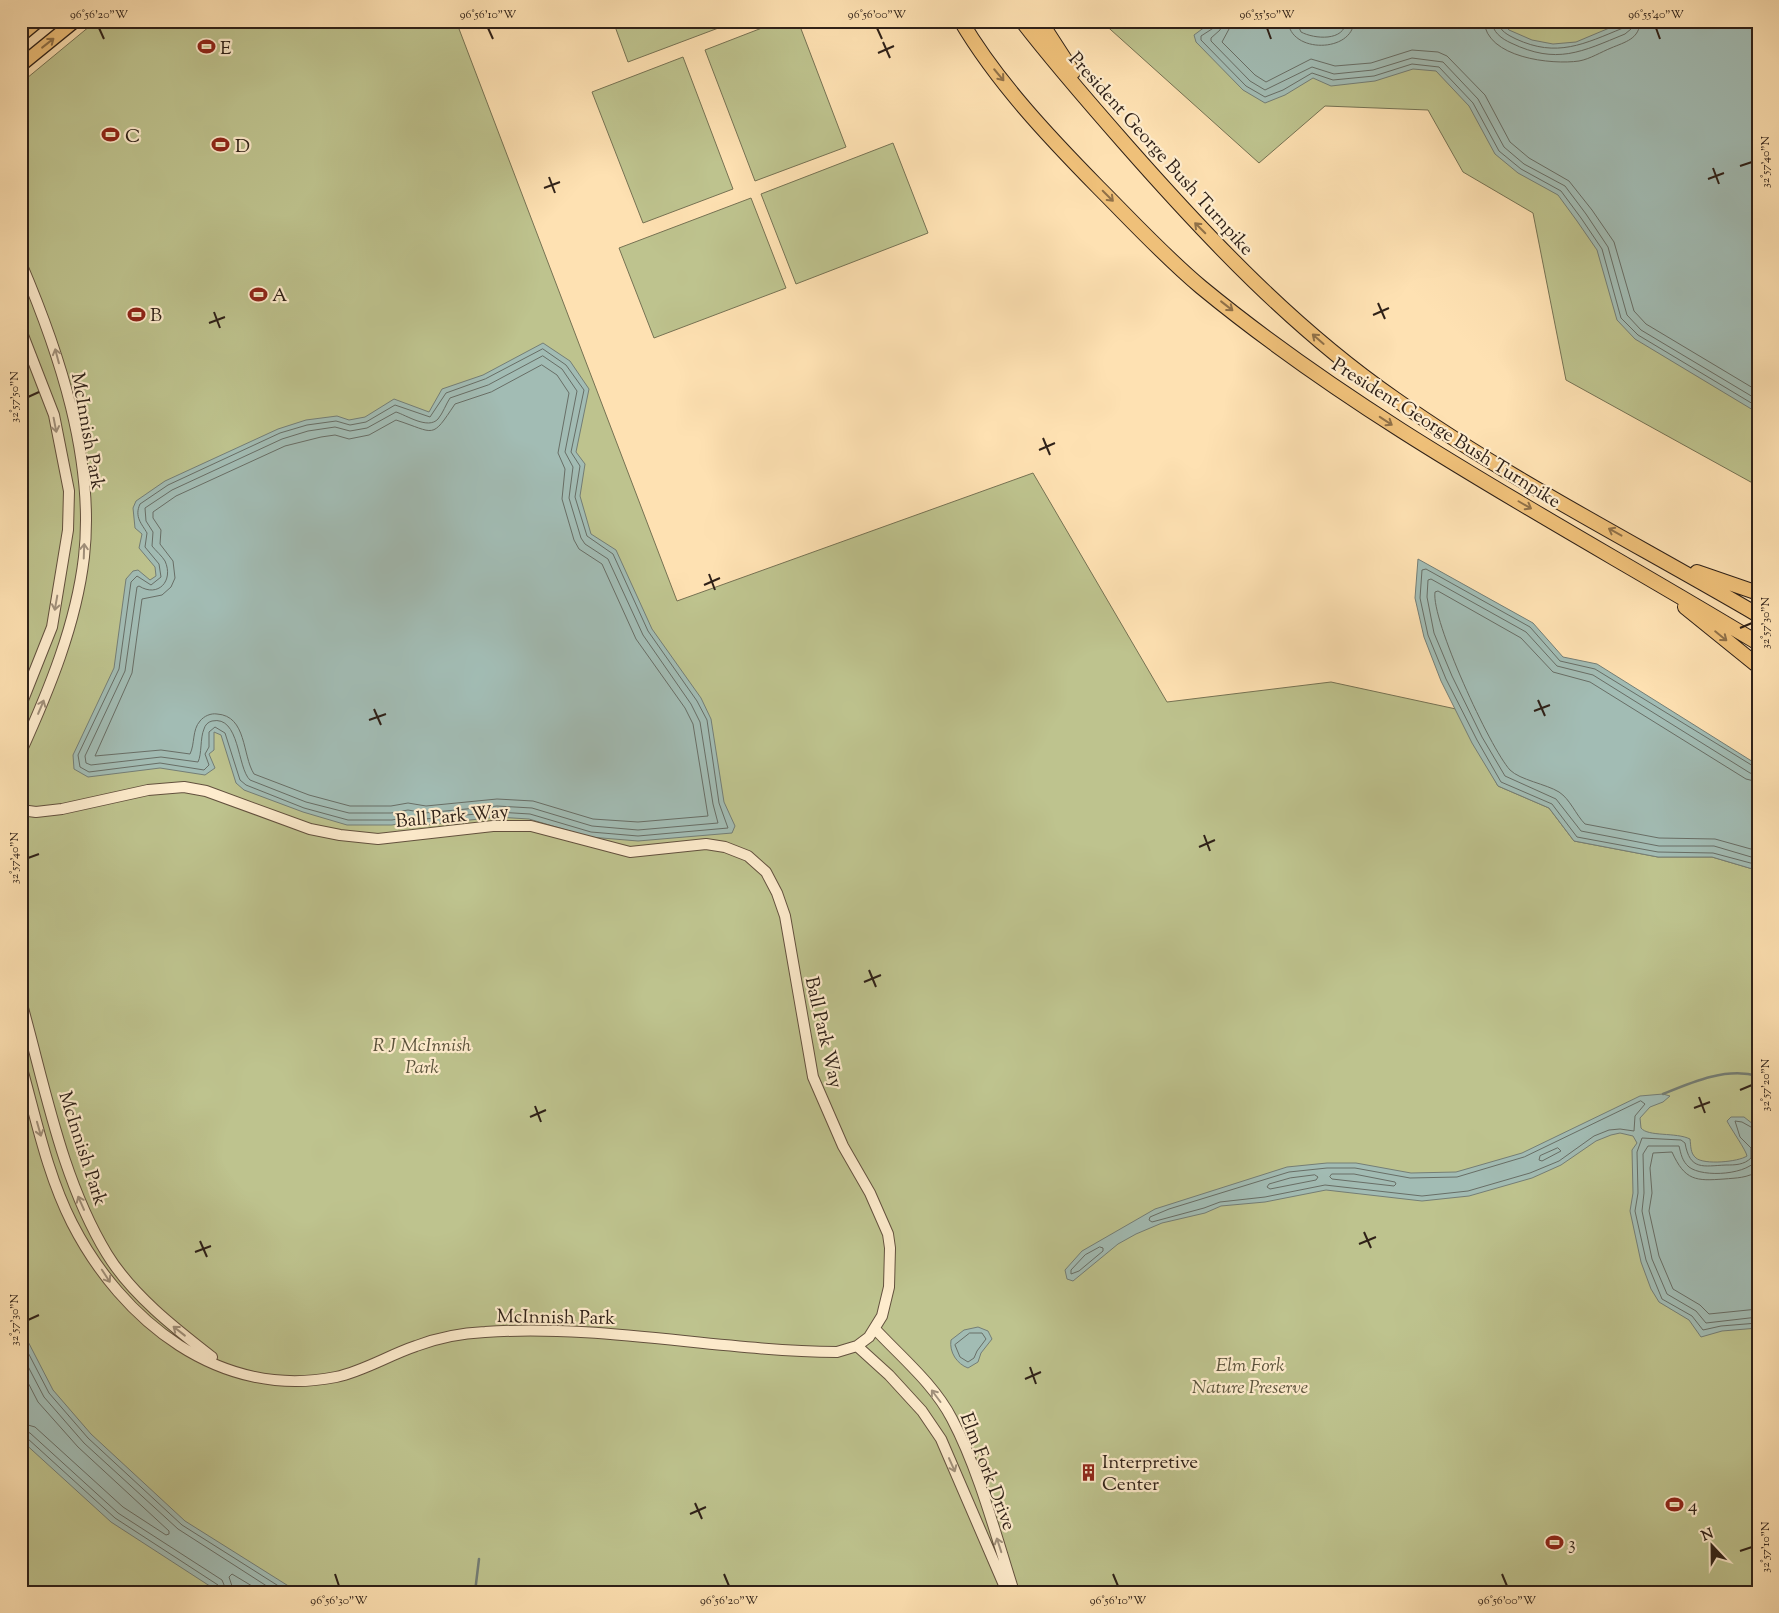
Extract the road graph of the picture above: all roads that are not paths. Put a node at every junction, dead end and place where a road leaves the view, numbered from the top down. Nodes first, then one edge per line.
1 (38, 21) edge
2 (75, 21) edge
3 (954, 21) edge
4 (961, 21) edge
5 (1022, 21) edge
6 (1040, 21) edge
7 (21, 35) edge
8 (979, 52) junction
9 (21, 65) edge
10 (1102, 117) junction
11 (21, 263) edge
12 (21, 330) edge
13 (1658, 556) junction
14 (1642, 572) junction
15 (1758, 593) edge
16 (1758, 615) edge
17 (1758, 642) edge
18 (1758, 666) edge
19 (21, 705) edge
20 (21, 752) edge
21 (21, 810) edge
22 (21, 1000) edge
23 (21, 1065) edge
24 (875, 1329) junction
25 (857, 1346) junction
26 (231, 1372) junction
27 (1007, 1592) edge
28 (1014, 1592) edge

1 - 7 main road
9 -> 2 main road
3 - 8 highway
4 - 8 highway, President George Bush Turnpike
5 - 10 highway, President George Bush Turnpike
6 - 10 highway
8 -> 14 highway, President George Bush Turnpike
13 -> 10 highway, President George Bush Turnpike
20 -> 11 street, McInnish Park
12 -> 19 street, McInnish Park
13 - 15 highway
13 - 16 highway, President George Bush Turnpike
14 - 17 highway, President George Bush Turnpike
14 -> 18 highway
21 - 24 street, Ball Park Way
26 -> 22 street, McInnish Park
23 -> 26 street, McInnish Park
24 - 25 street, Ball Park Way
28 -> 24 street, Elm Fork Drive
25 - 26 street, McInnish Park
25 -> 27 street, Elm Fork Drive

